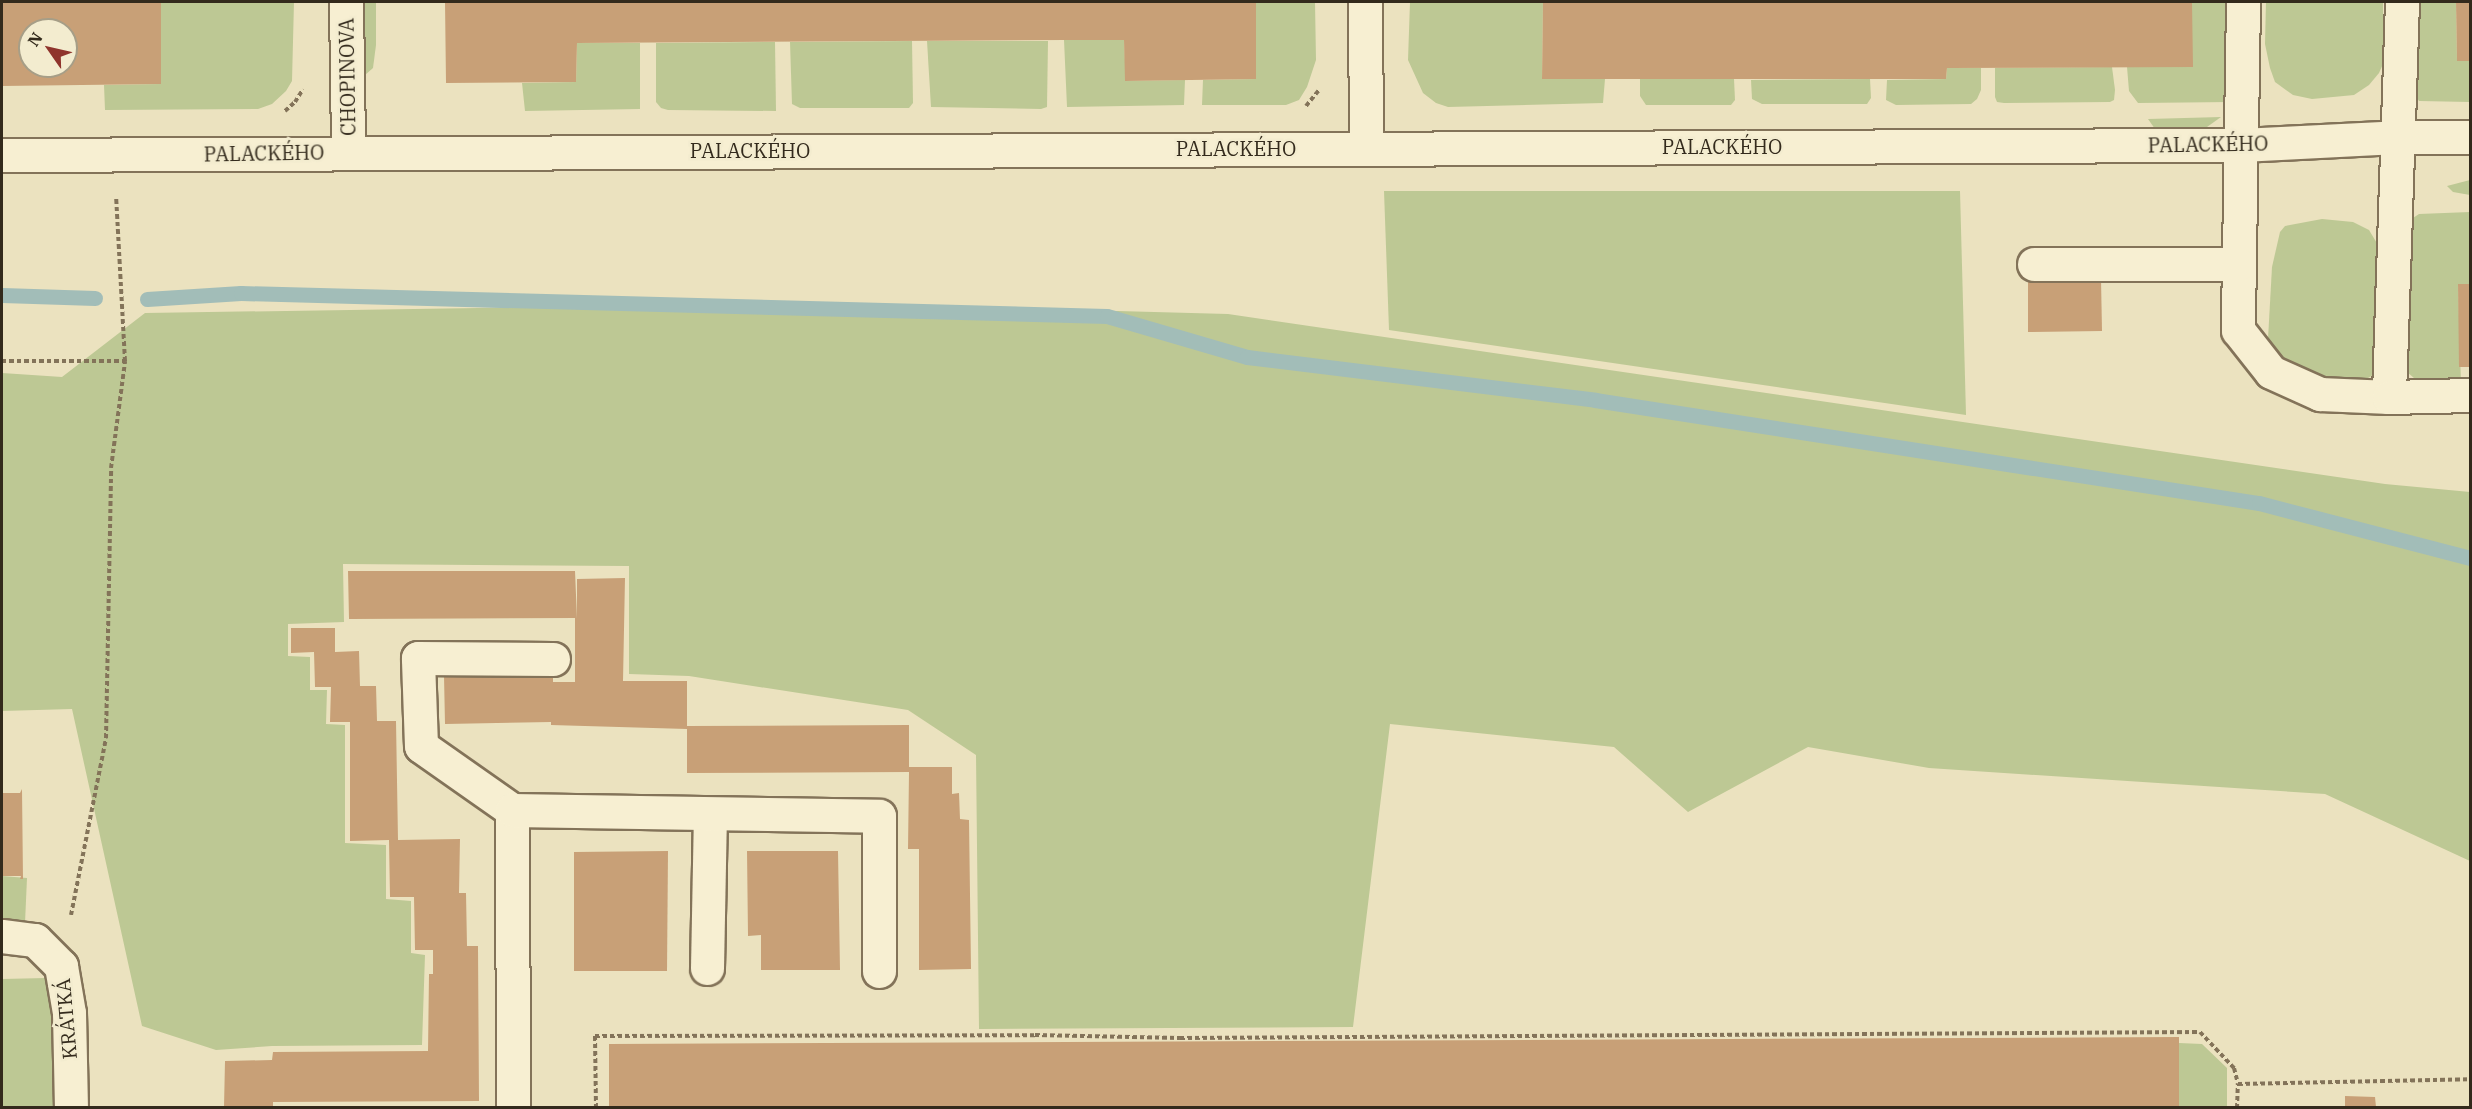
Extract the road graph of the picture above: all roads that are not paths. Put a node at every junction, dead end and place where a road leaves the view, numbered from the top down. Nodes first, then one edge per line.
1 (346, 2) edge
2 (1365, 2) edge
3 (2243, 2) edge
4 (2402, 2) edge
5 (2397, 136) junction
6 (2470, 137) edge
7 (2241, 145) junction
8 (1366, 147) junction
9 (348, 153) junction
10 (2, 155) edge
11 (2034, 264) dead end
12 (2238, 264) junction
13 (2470, 395) edge
14 (2389, 397) junction
15 (553, 659) dead end
16 (512, 810) junction
17 (710, 815) junction
18 (2, 936) edge
19 (707, 968) dead end
20 (879, 971) dead end
21 (71, 1107) edge
22 (513, 1107) edge

1 - 9 street, CHOPINOVA
2 - 8 street
3 - 7 street
4 - 5 street
5 - 6 street, PALACKÉHO
5 - 7 street, PALACKÉHO
5 - 14 street
7 - 8 street, PALACKÉHO
7 - 12 street
8 - 9 street, PALACKÉHO
9 - 10 street, PALACKÉHO
11 - 12 street
12 - 14 street
13 - 14 street
15 - 16 street
16 - 17 street
16 - 22 street
17 - 19 street
17 - 20 street
18 - 21 street, KRÁTKÁ

